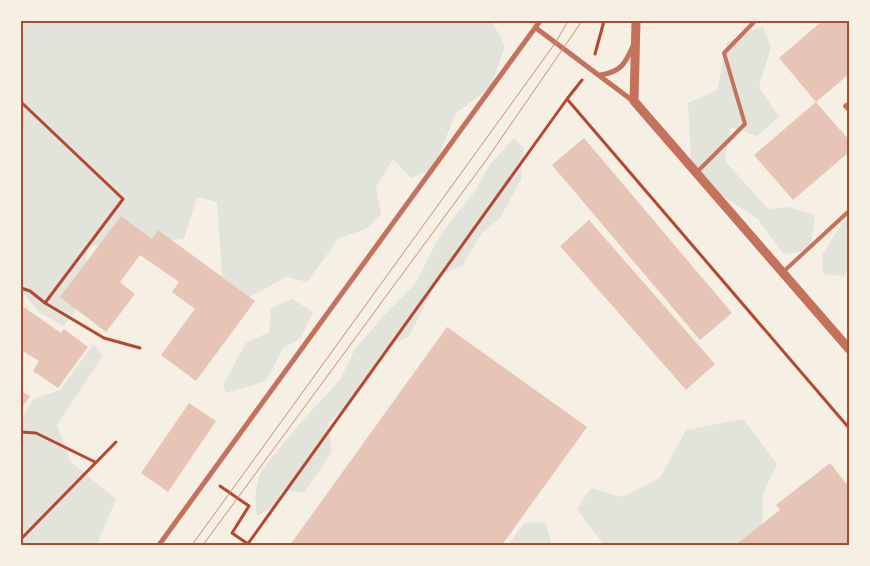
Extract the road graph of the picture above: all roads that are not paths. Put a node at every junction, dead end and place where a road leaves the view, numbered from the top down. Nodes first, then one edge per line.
1 (540, 21) edge
2 (636, 21) edge
3 (755, 21) edge
4 (536, 28) junction
5 (636, 42) junction
6 (600, 75) junction
7 (634, 101) junction
8 (849, 103) edge
9 (849, 110) edge
10 (696, 173) junction
11 (849, 212) edge
12 (782, 273) junction
13 (849, 348) edge
14 (159, 545) edge

1 - 4 street
2 - 5 street
3 - 10 lane
4 - 6 street
4 - 14 street
5 - 6 street
5 - 7 street
6 - 7 street
7 - 10 street
8 - 9 lane
10 - 12 street
11 - 12 lane
12 - 13 street

